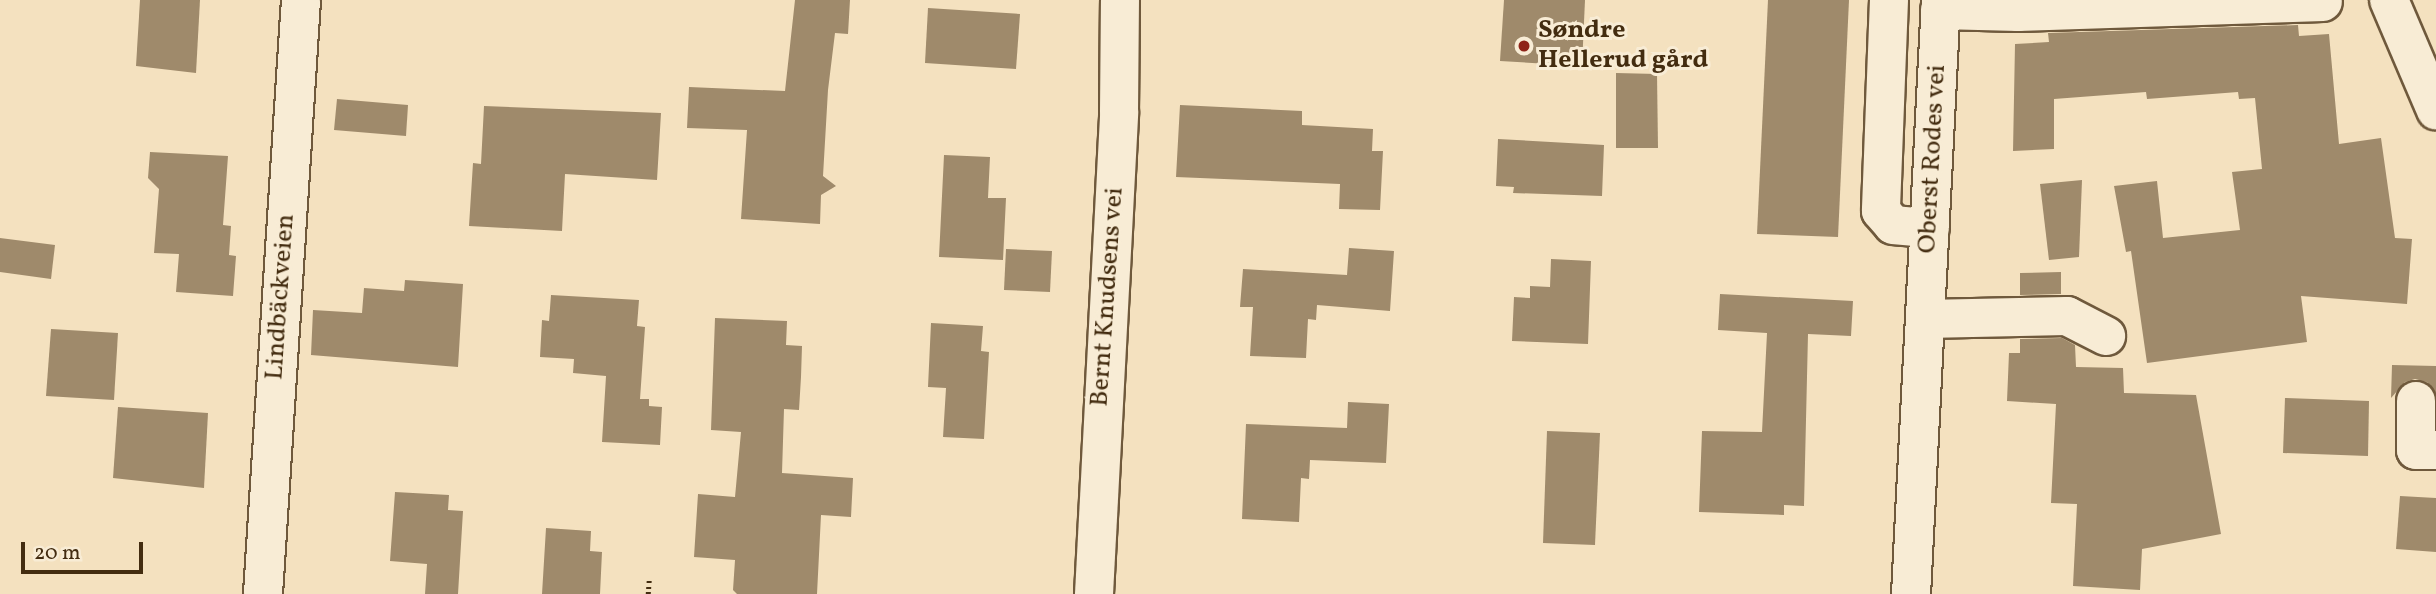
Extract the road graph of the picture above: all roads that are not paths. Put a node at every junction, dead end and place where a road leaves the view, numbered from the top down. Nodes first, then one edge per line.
1 (301, 0) edge
2 (1120, 0) edge
3 (1889, 0) edge
4 (2389, 0) edge
5 (2323, 2) edge
6 (1941, 5) edge
7 (2436, 110) edge
8 (1930, 228) junction
9 (1925, 319) junction
10 (2106, 336) dead end
11 (2416, 401) dead end
12 (2436, 450) edge
13 (263, 594) edge
14 (1094, 594) edge
15 (1912, 594) edge

1 - 13 street, Lindbäckveien
2 - 14 street, Bernt Knudsens vei
3 - 8 street
4 - 7 street
5 - 6 street
6 - 8 street, Oberst Rodes vei
8 - 9 street, Oberst Rodes vei
9 - 10 street
9 - 15 street, Oberst Rodes vei
11 - 12 street

